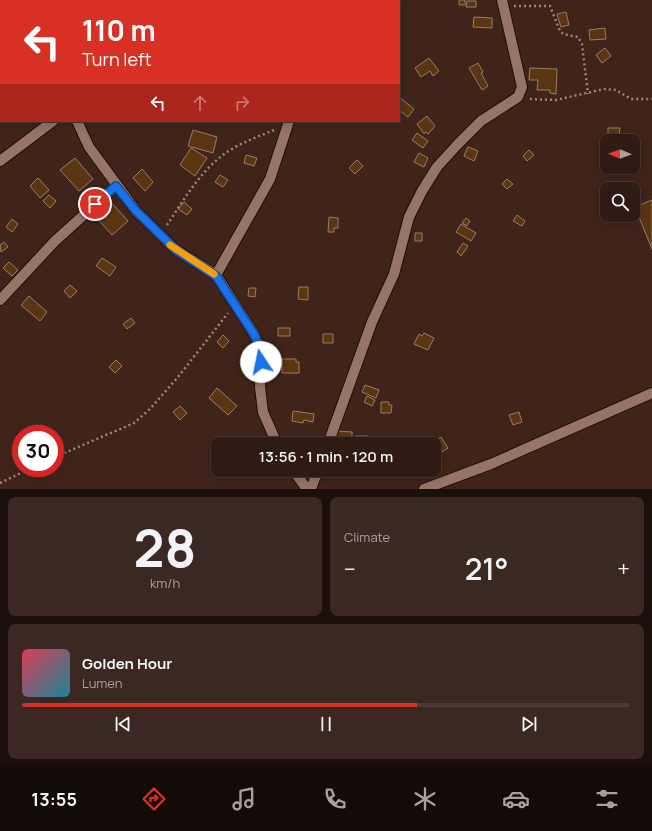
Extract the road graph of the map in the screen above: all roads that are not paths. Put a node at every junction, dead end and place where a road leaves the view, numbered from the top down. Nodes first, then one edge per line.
1 (503, 3) edge
2 (52, 122) edge
3 (77, 122) edge
4 (288, 122) edge
5 (0, 160) edge
6 (116, 186) junction
7 (216, 276) junction
8 (0, 300) edge
9 (652, 393) edge
10 (275, 437) edge
11 (331, 437) edge
12 (298, 477) edge
13 (315, 477) edge
14 (307, 489) edge
15 (311, 489) edge
16 (424, 489) edge

1 - 11 street
2 - 5 street
3 - 6 street
4 - 7 street
6 - 7 street
6 - 8 street
7 - 10 street
9 - 16 street
12 - 14 street
13 - 15 street

